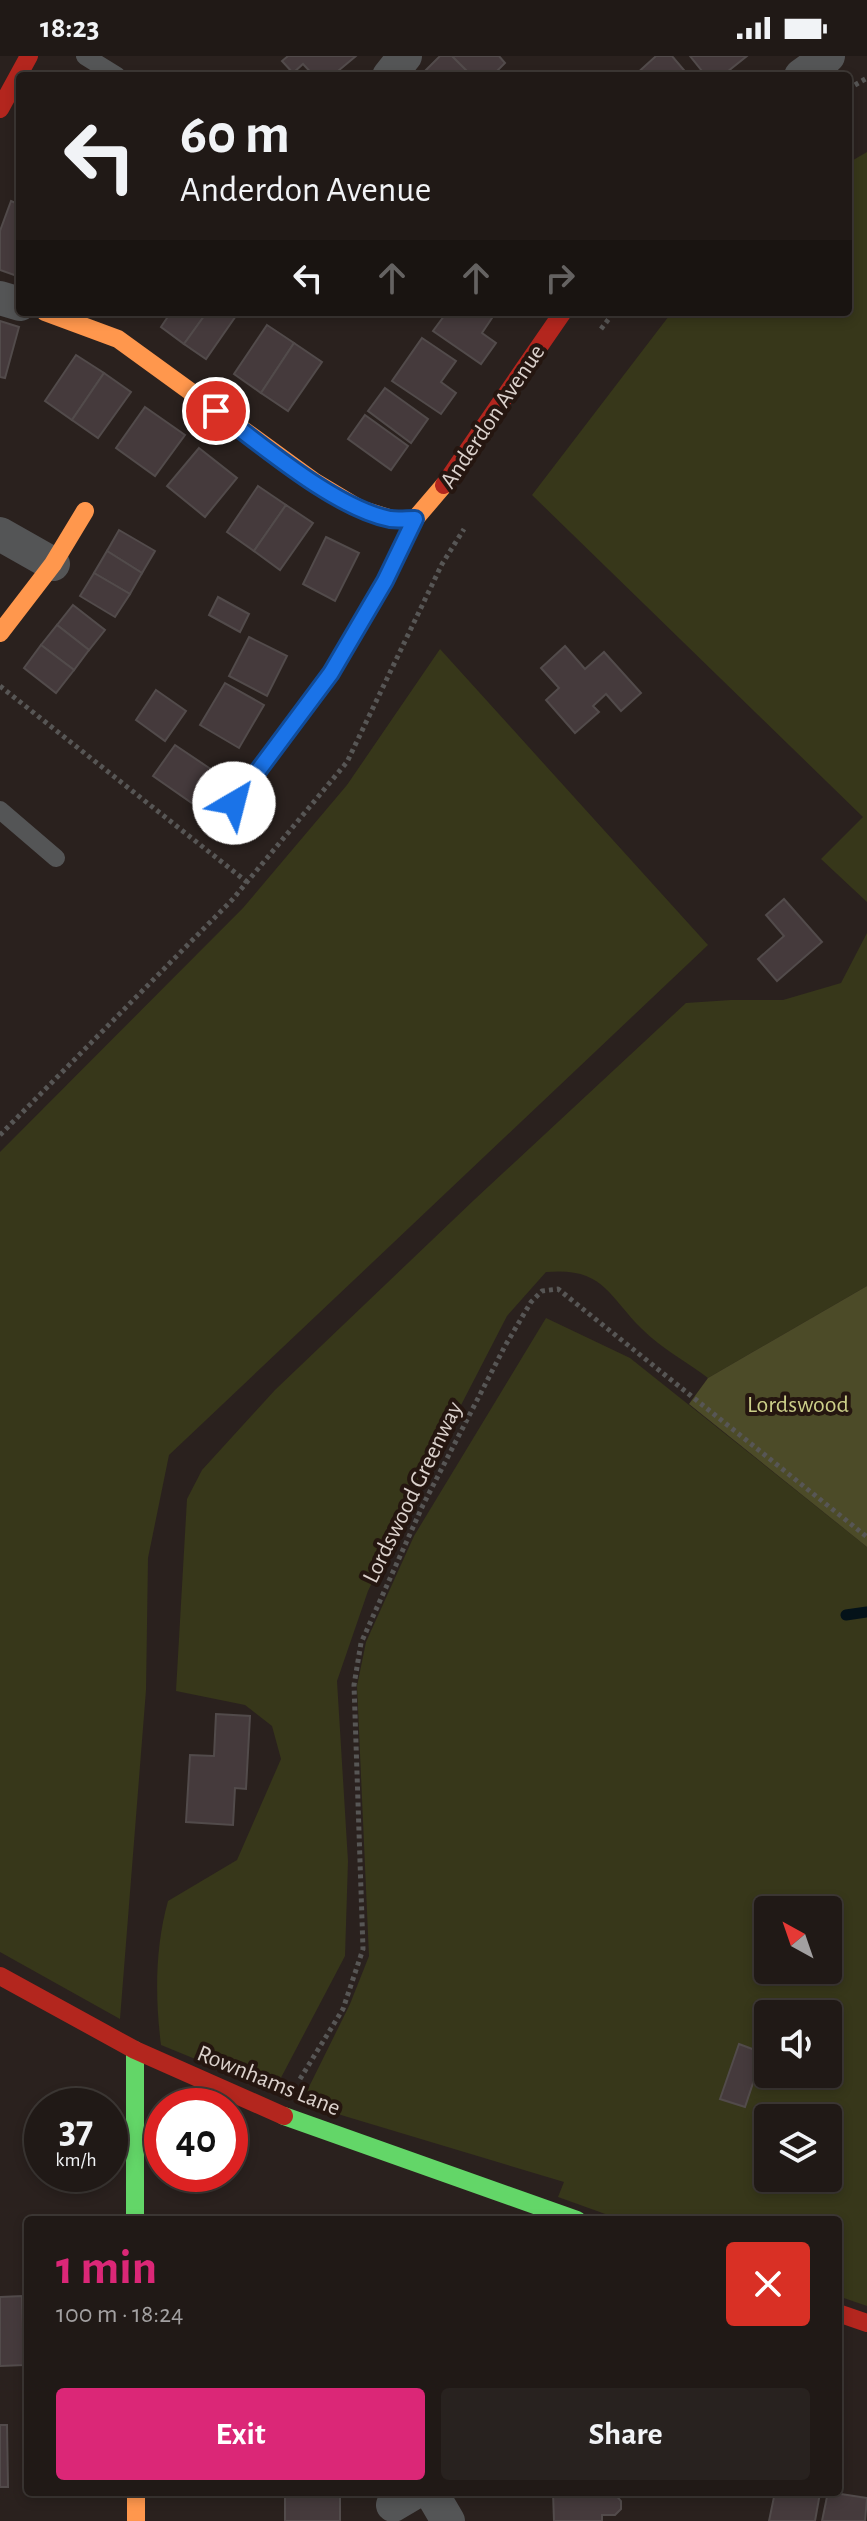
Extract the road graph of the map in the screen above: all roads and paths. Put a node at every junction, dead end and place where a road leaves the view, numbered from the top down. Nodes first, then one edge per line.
1 (85, 56) edge
2 (405, 56) edge
3 (828, 56) edge
4 (111, 72) edge
5 (392, 72) edge
6 (806, 72) edge
7 (16, 80) edge
8 (0, 109) edge
9 (56, 316) edge
10 (560, 316) edge
11 (85, 511) dead end
12 (415, 519) junction
13 (0, 534) edge
14 (53, 564) junction
15 (0, 633) edge
16 (0, 686) edge
17 (234, 803) dead end
18 (0, 810) edge
19 (56, 858) dead end
20 (247, 882) dead end
21 (867, 1537) edge
22 (0, 1976) edge
23 (135, 2050) junction
24 (279, 2114) junction
25 (135, 2216) edge
26 (566, 2216) edge
27 (842, 2314) edge
28 (867, 2323) edge
29 (136, 2496) edge
30 (433, 2496) edge
31 (136, 2521) edge
32 (448, 2521) edge

1 - 4 lane
2 - 5 street
3 - 6 street
7 - 8 street
9 - 12 street
10 - 12 street, Anderdon Avenue
11 - 14 street
12 - 17 street, Anderdon Avenue
13 - 14 street
14 - 15 street
16 - 20 path
18 - 19 lane
21 - 24 path, Lordswood Greenway
22 - 23 street, Rownhams Lane
23 - 24 street, Rownhams Lane
23 - 25 street
24 - 26 street, Rownhams Lane
27 - 28 street
29 - 31 street
30 - 32 street

